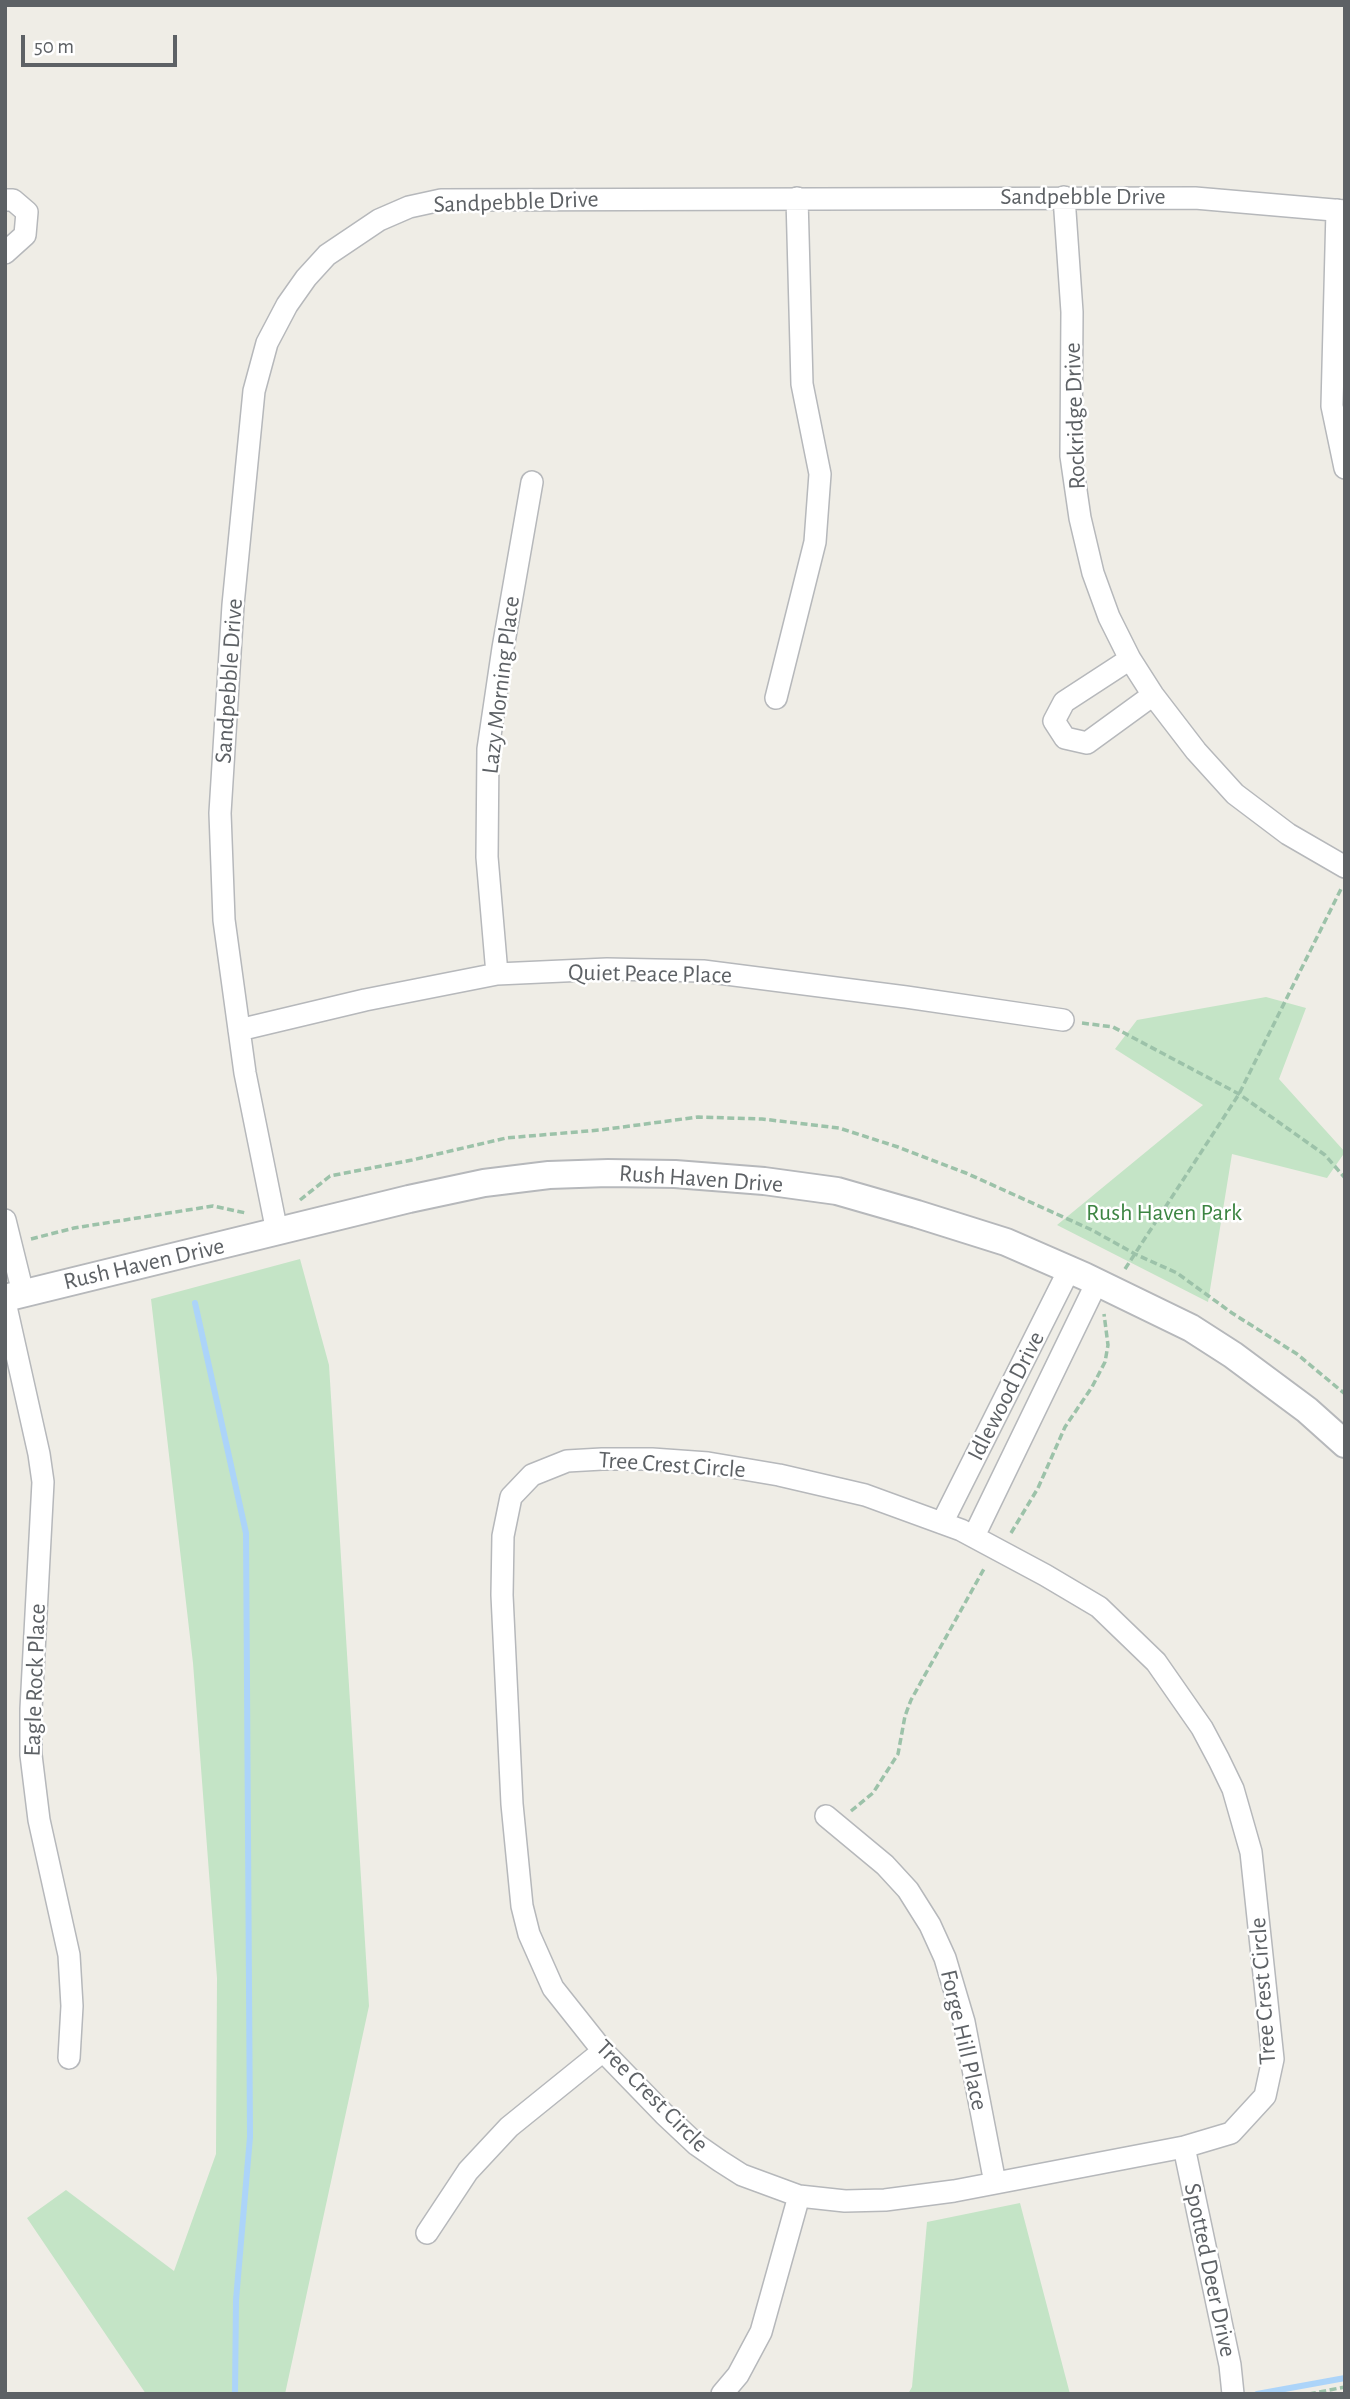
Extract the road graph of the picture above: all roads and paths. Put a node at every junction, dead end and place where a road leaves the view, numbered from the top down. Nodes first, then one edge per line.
1 (1064, 197) junction
2 (797, 198) junction
3 (5, 200) edge
4 (1341, 210) edge
5 (5, 253) edge
6 (1345, 468) edge
7 (532, 482) dead end
8 (1130, 659) junction
9 (1153, 695) junction
10 (776, 698) dead end
11 (1345, 867) edge
12 (1345, 882) edge
13 (497, 974) junction
14 (1063, 1020) joint
15 (239, 1030) junction
16 (1239, 1094) junction
17 (1345, 1178) edge
18 (5, 1220) edge
19 (277, 1232) junction
20 (1069, 1270) junction
21 (1104, 1286) junction
22 (11, 1298) edge
23 (1345, 1444) edge
24 (942, 1523) junction
25 (974, 1536) junction
26 (825, 1816) dead end
27 (603, 2051) junction
28 (69, 2058) dead end
29 (1184, 2147) junction
30 (995, 2183) junction
31 (799, 2196) junction
32 (427, 2233) dead end
33 (1345, 2387) edge
34 (1232, 2389) edge
35 (722, 2394) edge
36 (1309, 2394) edge

1 - 2 street, Sandpebble Drive
1 - 4 street, Sandpebble Drive
1 - 8 street, Rockridge Drive
2 - 10 street
2 - 15 street, Sandpebble Drive
3 - 5 street
4 - 6 street
7 - 13 street, Lazy Morning Place
8 - 9 street, Rockridge Drive
8 - 9 street
9 - 11 street, Rockridge Drive
12 - 16 path
13 - 14 street, Quiet Peace Place
13 - 15 street, Quiet Peace Place
14 - 16 path
15 - 19 street, Sandpebble Drive
16 - 17 path
16 - 21 path
18 - 22 street, Eagle Rock Place
19 - 20 street, Rush Haven Drive
19 - 22 street, Rush Haven Drive
20 - 21 street, Rush Haven Drive
20 - 24 street, Idlewood Drive
21 - 23 street, Rush Haven Drive
21 - 25 street, Idlewood Drive
22 - 28 street, Eagle Rock Place
24 - 25 street, Tree Crest Circle
24 - 27 street, Tree Crest Circle
25 - 29 street, Tree Crest Circle
26 - 30 street, Forge Hill Place
27 - 31 street, Tree Crest Circle
27 - 32 street
29 - 30 street, Tree Crest Circle
29 - 34 street, Spotted Deer Drive
30 - 31 street, Tree Crest Circle
31 - 35 street
33 - 36 path

